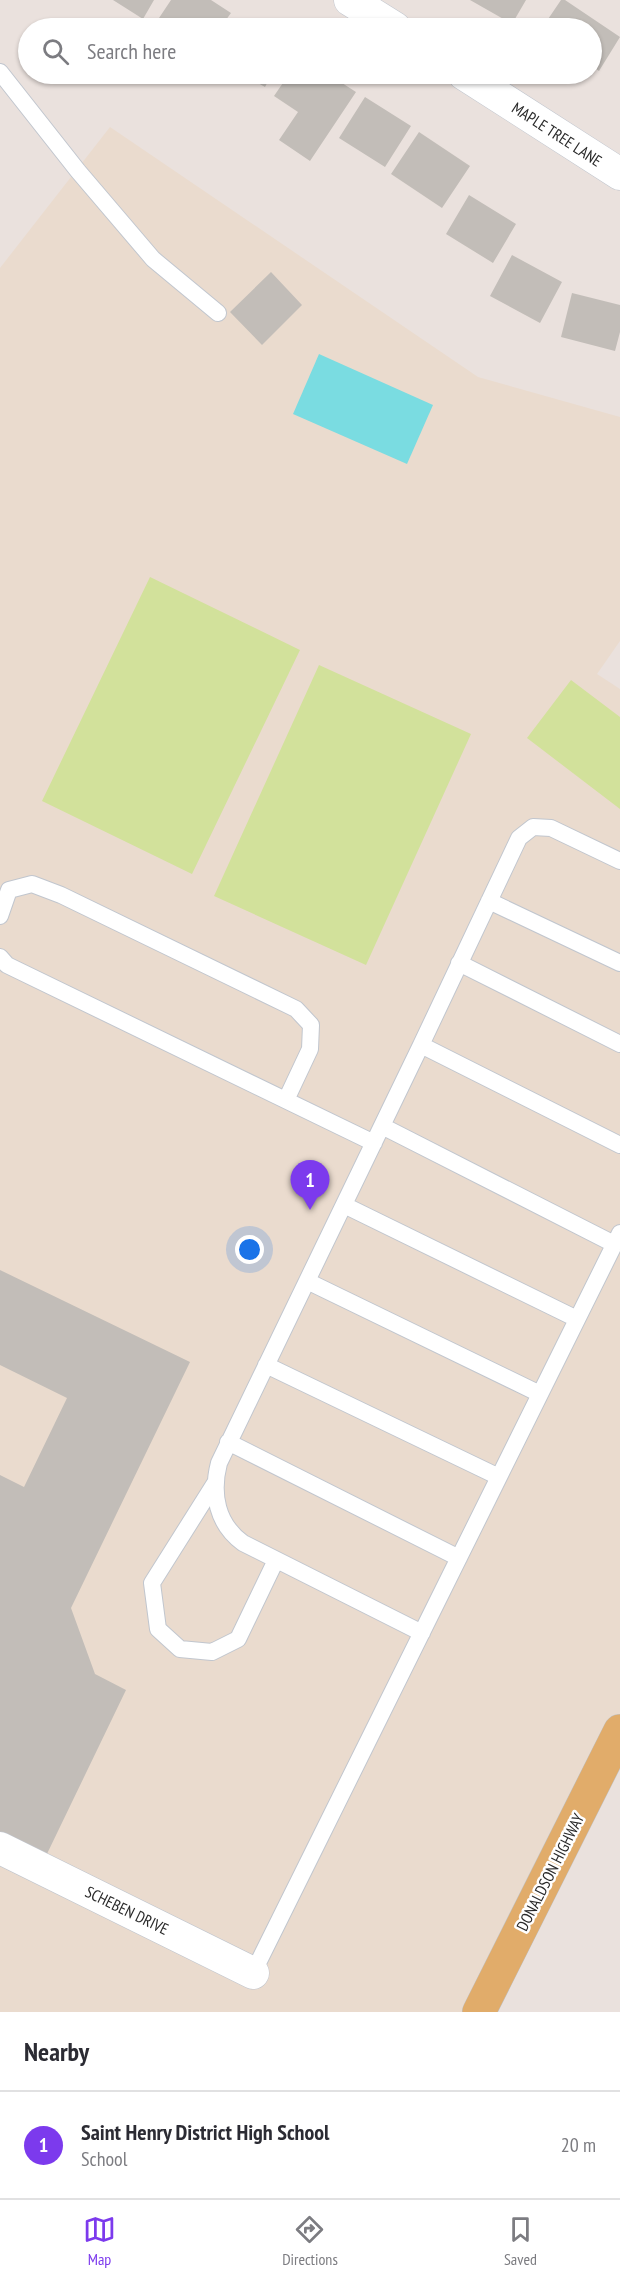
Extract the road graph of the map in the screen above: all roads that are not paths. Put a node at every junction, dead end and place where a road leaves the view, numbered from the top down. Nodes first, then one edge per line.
1 (350, 0) edge
2 (378, 18) edge
3 (0, 72) edge
4 (480, 84) edge
5 (620, 174) edge
6 (218, 313) dead end
7 (620, 861) edge
8 (489, 901) junction
9 (0, 916) edge
10 (0, 957) edge
11 (459, 963) junction
12 (620, 963) edge
13 (620, 1044) edge
14 (421, 1046) junction
15 (286, 1100) junction
16 (382, 1126) junction
17 (374, 1143) junction
18 (620, 1145) edge
19 (344, 1205) junction
20 (617, 1238) edge
21 (307, 1281) junction
22 (578, 1319) junction
23 (266, 1365) junction
24 (540, 1394) junction
25 (228, 1442) junction
26 (499, 1477) junction
27 (215, 1484) junction
28 (459, 1558) junction
29 (276, 1560) junction
30 (422, 1633) junction
31 (620, 1731) edge
32 (0, 1848) edge
33 (253, 1973) joint
34 (479, 2012) edge

1 - 2 street
3 - 6 lane
4 - 5 street, MAPLE TREE LANE
7 - 8 lane
8 - 11 lane
8 - 12 lane
9 - 15 lane
10 - 15 lane
11 - 13 lane
11 - 14 lane
14 - 16 lane
14 - 18 lane
15 - 17 lane
16 - 17 lane
16 - 20 lane
17 - 19 lane
19 - 21 lane
19 - 22 lane
20 - 22 lane
21 - 23 lane
21 - 24 lane
22 - 24 lane
23 - 25 lane
23 - 26 lane
24 - 26 lane
25 - 27 lane
25 - 28 lane
26 - 28 lane
27 - 29 lane
27 - 29 lane
28 - 30 lane
29 - 30 lane
30 - 33 lane
31 - 34 main road, DONALDSON HIGHWAY
32 - 33 street, SCHEBEN DRIVE

